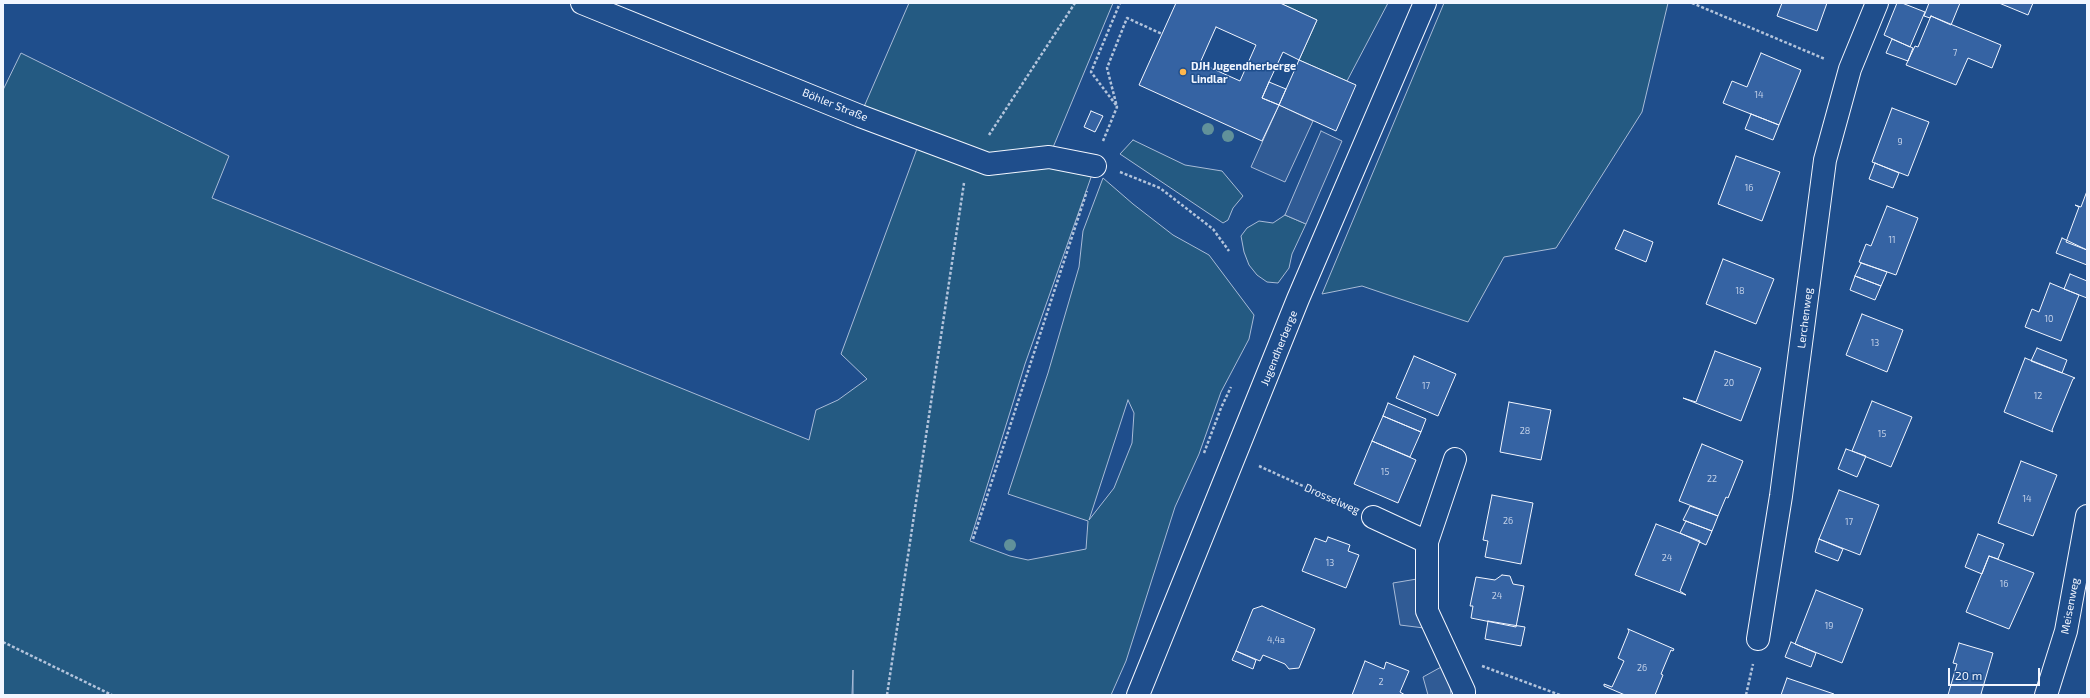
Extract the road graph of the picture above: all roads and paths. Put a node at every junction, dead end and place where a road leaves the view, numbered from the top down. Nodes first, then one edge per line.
1 (582, 3) edge
2 (1075, 3) edge
3 (1120, 3) edge
4 (1425, 3) edge
5 (1692, 3) edge
6 (1877, 3) edge
7 (1162, 34) dead end
8 (1818, 56) dead end
9 (1117, 107) junction
10 (968, 158) junction
11 (1095, 166) junction
12 (1229, 251) dead end
13 (1236, 456) junction
14 (1455, 460) dead end
15 (2087, 516) edge
16 (1373, 518) joint
17 (973, 539) dead end
18 (1427, 542) junction
19 (1758, 639) dead end
20 (3, 642) edge
21 (1446, 653) junction
22 (112, 695) edge
23 (887, 695) edge
24 (1138, 695) edge
25 (1464, 695) edge
26 (1560, 695) edge
27 (2046, 695) edge

1 - 10 street, Böhler Straße
2 - 10 path
3 - 9 path
4 - 13 street, Jugendherberge
5 - 8 path
6 - 19 street, Lerchenweg
7 - 9 path
9 - 11 path
10 - 11 street, Böhler Straße
10 - 23 path
11 - 12 path
11 - 17 path
13 - 16 path, Drosselweg
13 - 24 street, Jugendherberge
14 - 18 street
15 - 27 street, Meisenweg
16 - 18 street, Drosselweg
18 - 21 street
20 - 22 path
21 - 25 street
21 - 26 path

